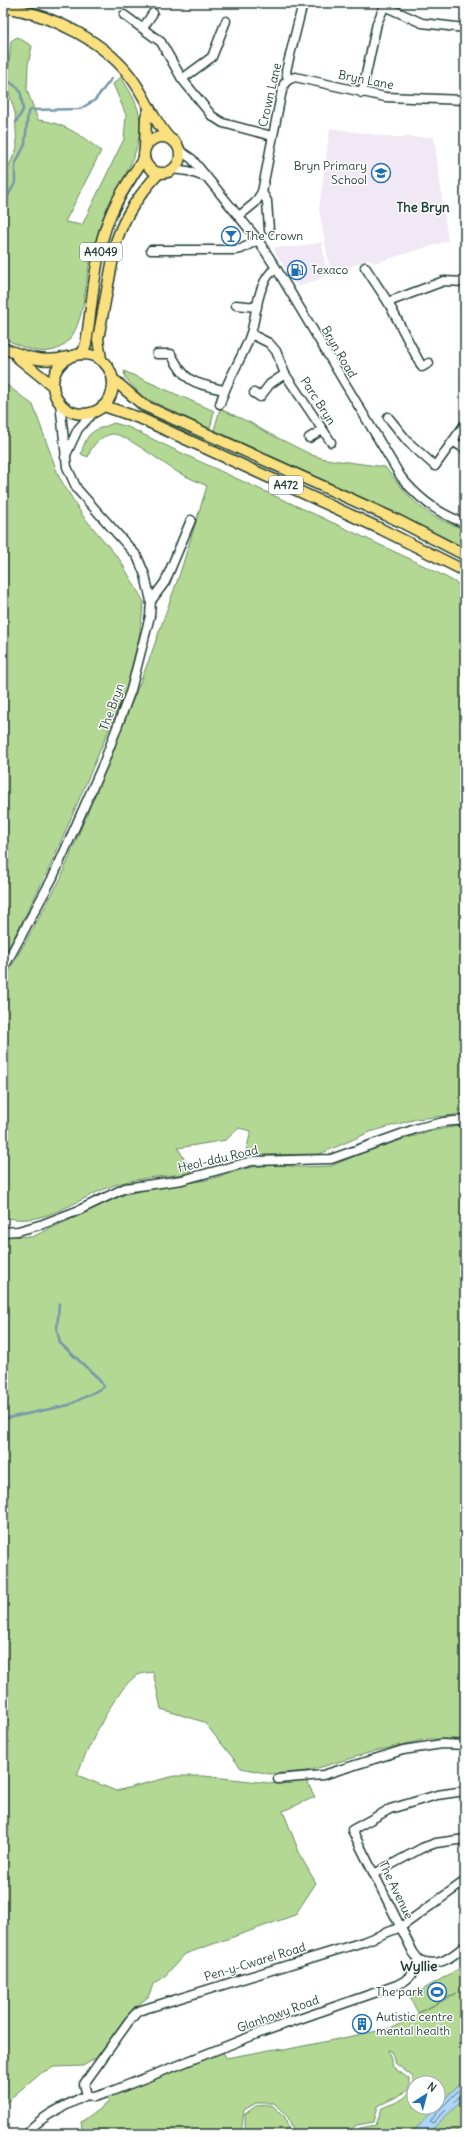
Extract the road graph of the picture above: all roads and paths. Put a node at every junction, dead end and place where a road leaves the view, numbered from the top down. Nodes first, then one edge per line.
1 (303, 3) edge
2 (385, 5) edge
3 (3, 7) edge
4 (153, 14) dead end
5 (124, 15) dead end
6 (226, 21) dead end
7 (142, 28) junction
8 (465, 28) edge
9 (182, 79) junction
10 (288, 80) junction
11 (362, 93) junction
12 (465, 100) edge
13 (149, 110) junction
14 (272, 136) junction
15 (171, 140) junction
16 (179, 150) junction
17 (144, 155) junction
18 (172, 170) junction
19 (159, 173) junction
20 (205, 177) junction
21 (262, 192) junction
22 (239, 216) junction
23 (269, 230) dead end
24 (258, 240) junction
25 (151, 250) dead end
26 (365, 267) dead end
27 (276, 268) junction
28 (465, 282) edge
29 (388, 302) junction
30 (236, 305) dead end
31 (257, 307) junction
32 (251, 334) junction
33 (6, 350) edge
34 (82, 354) junction
35 (157, 354) dead end
36 (71, 356) junction
37 (101, 359) junction
38 (429, 362) dead end
39 (285, 374) junction
40 (114, 380) junction
41 (53, 386) junction
42 (224, 390) junction
43 (254, 393) dead end
44 (60, 403) junction
45 (220, 404) dead end
46 (104, 406) junction
47 (93, 413) junction
48 (388, 417) dead end
49 (465, 424) edge
50 (322, 430) junction
51 (309, 438) dead end
52 (331, 442) dead end
53 (454, 442) junction
54 (465, 449) edge
55 (64, 457) junction
56 (191, 520) dead end
57 (465, 523) edge
58 (465, 555) edge
59 (465, 571) edge
60 (151, 601) junction
61 (3, 969) edge
62 (465, 1120) edge
63 (3, 1232) edge
64 (465, 1745) edge
65 (278, 1779) dead end
66 (465, 1791) edge
67 (465, 1839) edge
68 (374, 1874) junction
69 (465, 1881) edge
70 (401, 1927) junction
71 (465, 1946) edge
72 (419, 1960) junction
73 (87, 2095) junction
74 (26, 2134) edge

1 - 10 street, Crown Lane
2 - 8 street
2 - 11 street
3 - 13 main road
4 - 7 street
5 - 7 street
6 - 9 street
7 - 9 street
9 - 14 street
10 - 11 street, Bryn Lane
10 - 14 street, Crown Lane
11 - 12 street, Bryn Lane
13 - 15 main road
13 - 17 main road, A4049
14 - 21 street, Crown Lane
15 - 16 main road
15 - 17 main road
16 - 18 main road
16 - 20 street, Bryn Road
17 - 19 main road
17 - 34 main road, A4049
18 - 19 main road
18 - 20 street
19 - 37 main road, A4049
20 - 22 street, Bryn Road
21 - 22 street
21 - 23 street, Crown Lane
22 - 24 street, Bryn Road
24 - 25 street
24 - 27 street, Bryn Road
26 - 29 street
27 - 31 street
27 - 57 street, Bryn Road
28 - 29 street
29 - 38 street
30 - 31 street
31 - 32 street
32 - 39 street, Parc Bryn
32 - 42 street
33 - 36 main road
33 - 41 main road
34 - 36 main road
34 - 37 main road
35 - 42 street
36 - 41 main road
37 - 40 main road
39 - 43 street, Parc Bryn
39 - 50 street, Parc Bryn
40 - 46 main road
40 - 58 main road, A472
41 - 44 main road
42 - 45 street
44 - 47 main road
44 - 55 street, The Bryn
46 - 47 main road
46 - 59 main road, A472
47 - 55 street
48 - 53 street
49 - 53 street
50 - 51 street
50 - 52 street, Parc Bryn
53 - 54 street
55 - 60 street, The Bryn
56 - 60 street
60 - 61 street, The Bryn
62 - 63 street, Heol-ddu Road
64 - 65 street
66 - 68 street, The Avenue
67 - 68 street
68 - 70 street, The Avenue
69 - 70 street, Pen-y-Cwarel Road
70 - 72 street, The Avenue
70 - 73 street, Pen-y-Cwarel Road
71 - 72 street
72 - 73 street, Glanhowy Road
73 - 74 street

